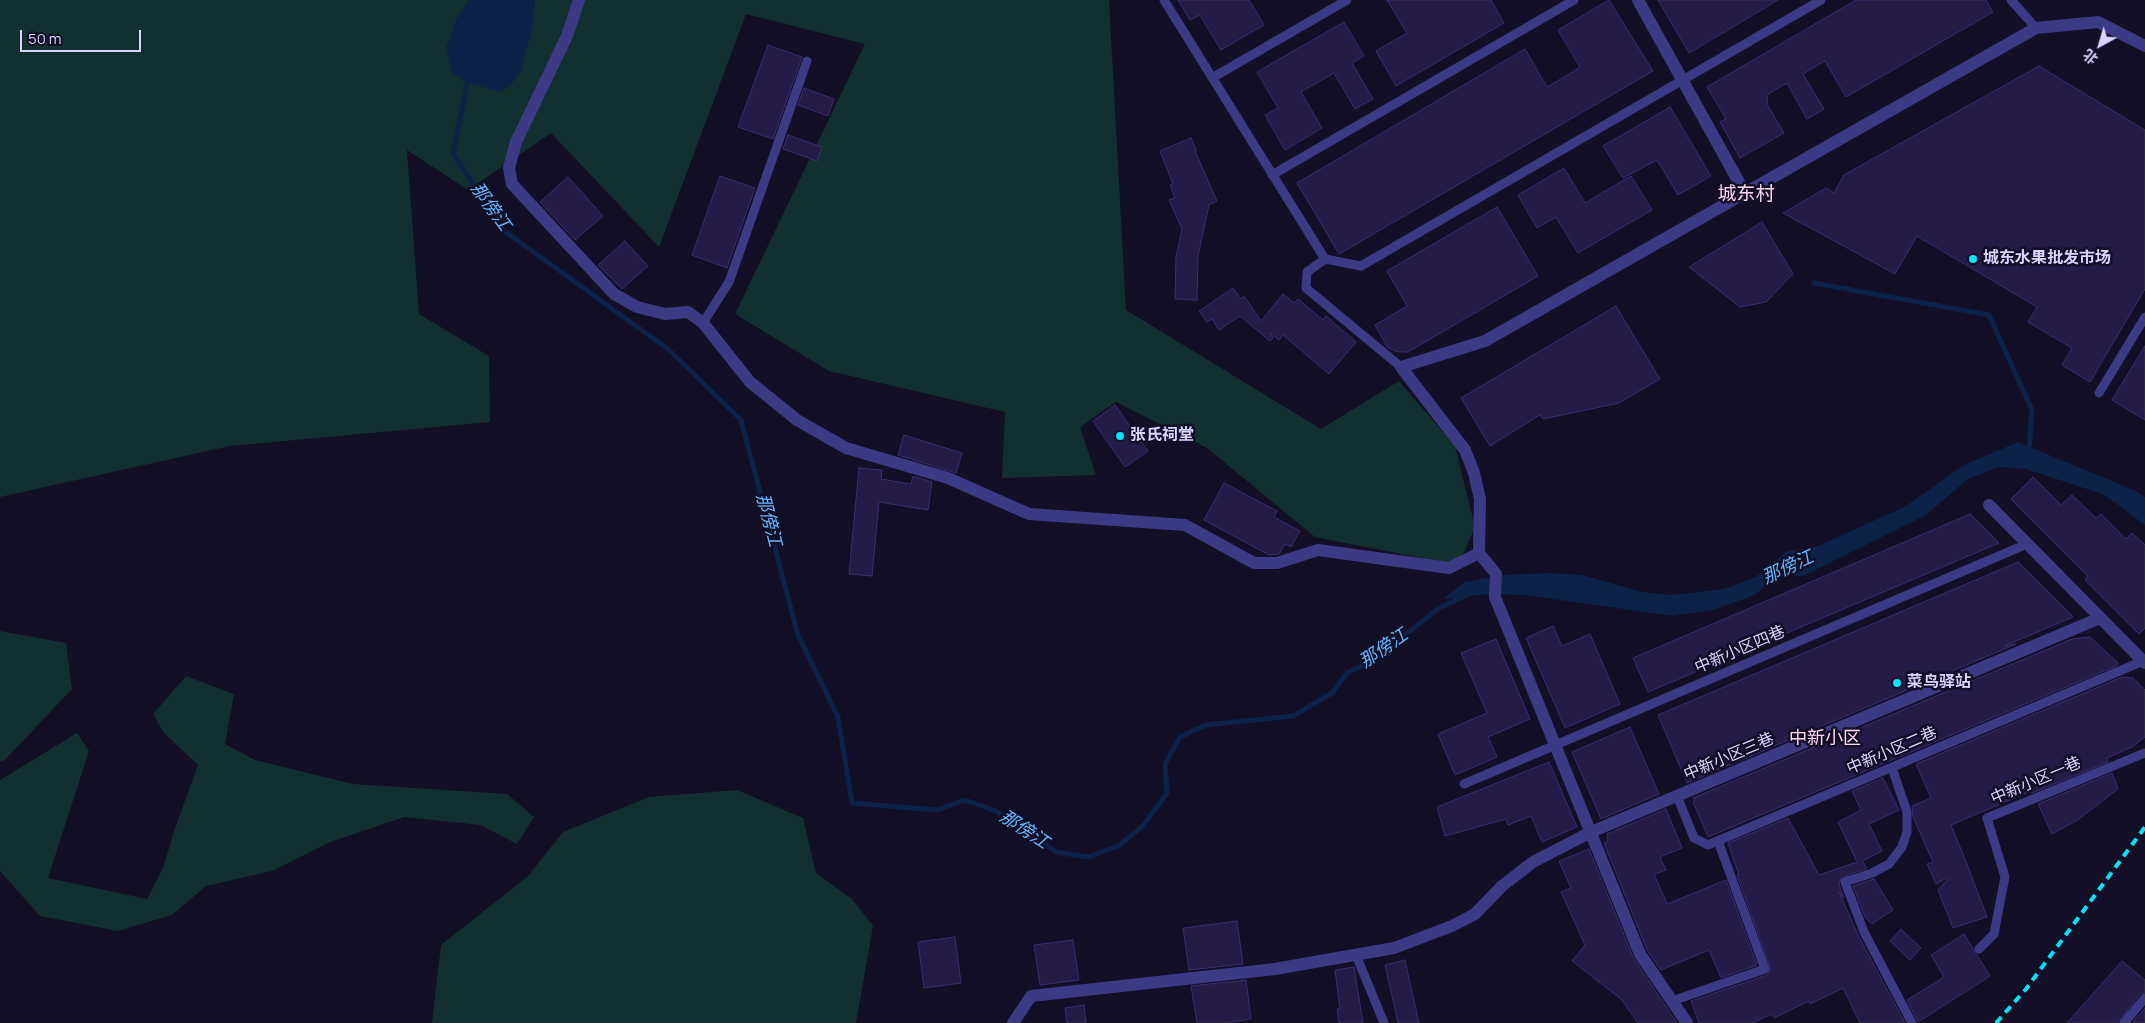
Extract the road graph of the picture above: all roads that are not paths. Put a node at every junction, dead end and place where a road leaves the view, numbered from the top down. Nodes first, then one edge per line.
1 (579, 0) edge
2 (1164, 0) edge
3 (1347, 0) edge
4 (1574, 0) edge
5 (1638, 0) edge
6 (1822, 0) edge
7 (2011, 0) edge
8 (2036, 28) junction
9 (2145, 46) edge
10 (807, 61) dead end
11 (1212, 78) junction
12 (1682, 80) junction
13 (1272, 175) junction
14 (1745, 193) junction
15 (1324, 260) junction
16 (2145, 317) edge
17 (703, 323) junction
18 (1401, 367) junction
19 (2099, 393) dead end
20 (1989, 505) dead end
21 (2027, 544) junction
22 (1480, 553) junction
23 (2100, 618) junction
24 (2144, 662) edge
25 (1555, 744) junction
26 (2145, 754) edge
27 (1892, 768) junction
28 (1464, 784) dead end
29 (1677, 796) junction
30 (1591, 832) junction
31 (1718, 841) junction
32 (1979, 949) dead end
33 (1356, 955) junction
34 (2145, 998) edge
35 (1672, 1001) junction
36 (1013, 1023) edge
37 (1384, 1023) edge
38 (1687, 1023) edge
39 (1912, 1023) edge
40 (2124, 1023) edge

1 - 17 street
2 - 11 lane
3 - 11 lane
4 - 13 lane
5 - 12 street
6 - 12 lane
7 - 8 lane
8 - 9 street
8 - 14 street
10 - 17 lane
11 - 13 lane
12 - 14 street
12 - 15 lane
13 - 15 lane
14 - 18 street
15 - 18 lane
16 - 19 lane
17 - 22 street
18 - 22 street
20 - 21 street
21 - 23 street
21 - 25 lane, 中新小区四巷
22 - 25 street
23 - 24 street
23 - 29 street, 中新小区三巷
24 - 27 lane, 中新小区二巷
25 - 28 lane, 中新小区四巷
25 - 30 street
26 - 32 lane, 中新小区一巷
27 - 31 lane, 中新小区二巷
27 - 39 lane
29 - 30 street, 中新小区三巷
29 - 31 lane, 中新小区二巷
30 - 33 street, 中新小区三巷
30 - 35 street
31 - 35 lane
33 - 36 street, 中新小区三巷
33 - 37 lane
34 - 40 lane
35 - 38 street

